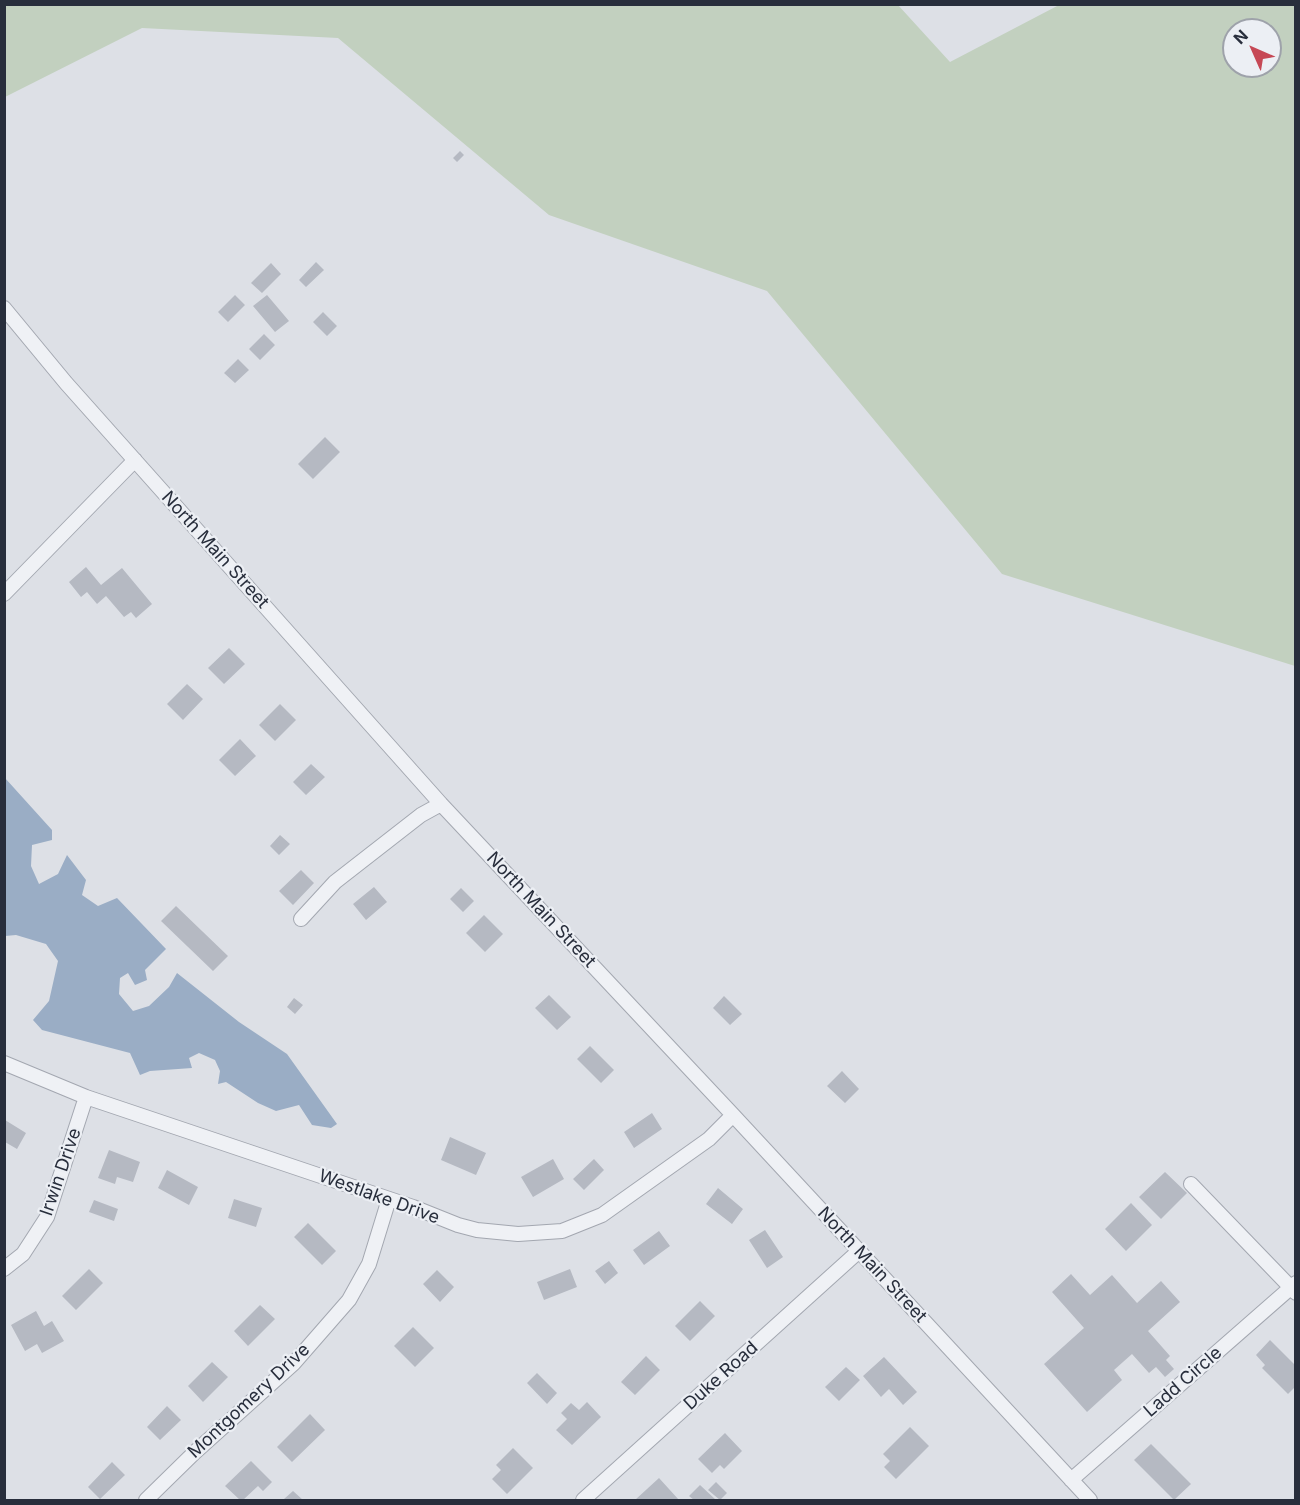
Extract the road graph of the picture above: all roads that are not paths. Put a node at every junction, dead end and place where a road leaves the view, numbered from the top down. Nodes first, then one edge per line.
1 (4, 308) edge
2 (135, 459) junction
3 (4, 594) edge
4 (441, 804) junction
5 (301, 919) dead end
6 (4, 1063) edge
7 (86, 1097) junction
8 (733, 1115) junction
9 (1191, 1184) dead end
10 (389, 1199) junction
11 (859, 1251) junction
12 (4, 1269) edge
13 (1294, 1288) edge
14 (1071, 1480) junction
15 (146, 1500) edge
16 (583, 1500) edge
17 (1090, 1500) edge

1 - 2 street, North Main Street
2 - 3 street
2 - 4 street, North Main Street
4 - 5 street
4 - 8 street, North Main Street
6 - 7 street, Westlake Drive
7 - 10 street, Westlake Drive
7 - 12 street, Irwin Drive
8 - 10 street, Westlake Drive
8 - 11 street, North Main Street
9 - 13 street
10 - 15 street, Montgomery Drive
11 - 14 street, North Main Street
11 - 16 street, Duke Road
13 - 14 street, Ladd Circle
14 - 17 street, North Main Street

